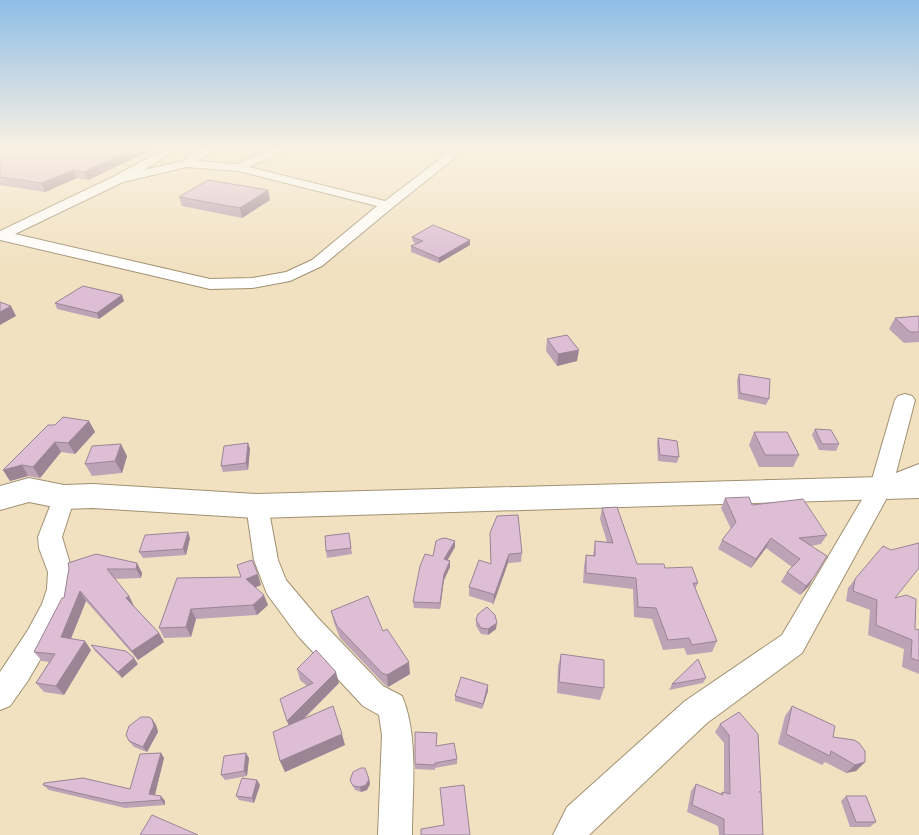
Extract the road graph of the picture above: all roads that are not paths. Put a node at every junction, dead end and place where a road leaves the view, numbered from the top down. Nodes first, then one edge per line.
1 (100, 188) edge
2 (318, 188) edge
3 (410, 188) edge
4 (387, 205) junction
5 (0, 235) edge
6 (905, 400) dead end
7 (919, 472) edge
8 (919, 487) edge
9 (881, 488) junction
10 (64, 497) junction
11 (0, 498) edge
12 (257, 506) junction
13 (0, 696) edge
14 (395, 835) edge
15 (570, 835) edge

1 - 5 street
2 - 4 street
3 - 4 street
4 - 5 street
6 - 9 street
7 - 9 street
8 - 9 street
9 - 12 street
9 - 15 street
10 - 11 street
10 - 12 street
10 - 13 street
12 - 14 street

